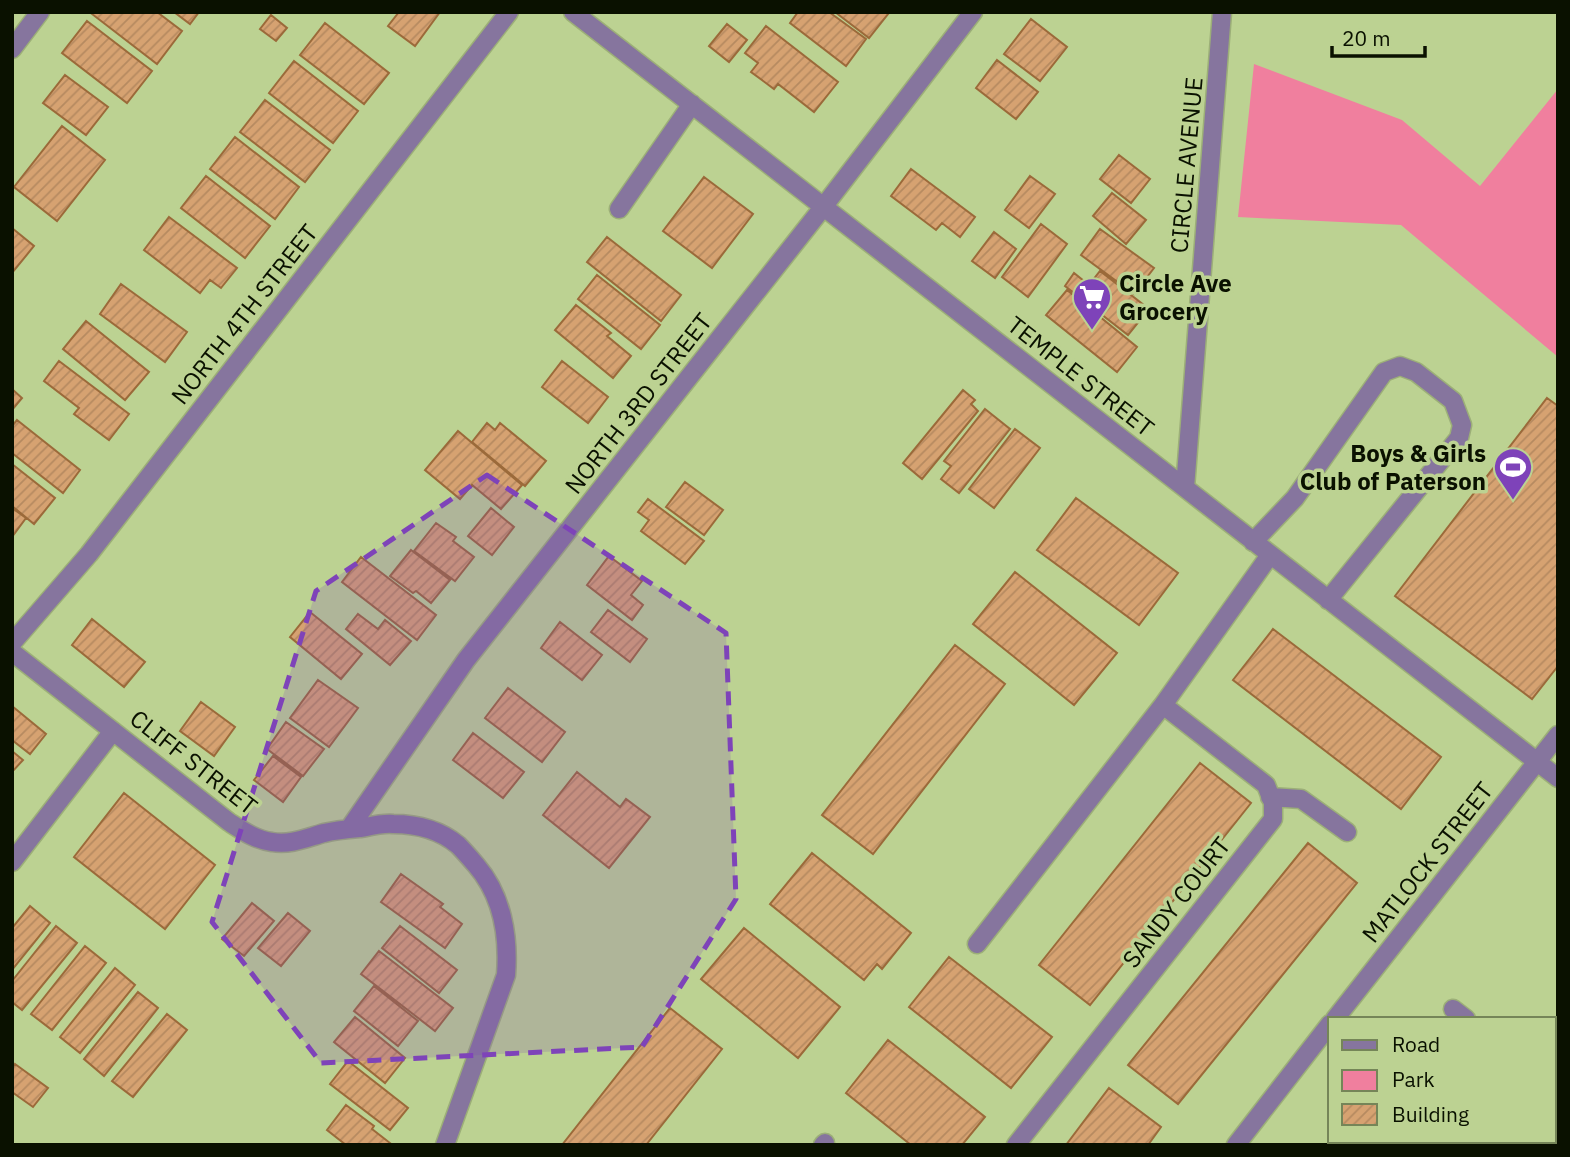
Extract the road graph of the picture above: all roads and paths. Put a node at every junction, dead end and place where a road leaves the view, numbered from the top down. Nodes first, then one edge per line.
1 (40, 12) edge
2 (509, 12) edge
3 (573, 12) edge
4 (973, 12) edge
5 (1222, 12) edge
6 (12, 48) edge
7 (692, 104) junction
8 (824, 206) junction
9 (620, 209) dead end
10 (1185, 488) junction
11 (1253, 542) junction
12 (1269, 555) junction
13 (1328, 600) junction
14 (12, 643) edge
15 (12, 652) edge
16 (1163, 705) junction
17 (113, 731) junction
18 (1558, 735) edge
19 (1536, 762) junction
20 (1558, 778) edge
21 (1270, 797) junction
22 (349, 830) junction
23 (1347, 832) dead end
24 (12, 862) edge
25 (977, 944) dead end
26 (1337, 1017) edge
27 (1328, 1027) edge
28 (445, 1145) edge
29 (1016, 1145) edge
30 (1236, 1145) edge

1 - 6 street
2 - 14 street, NORTH 4TH STREET
3 - 7 street, TEMPLE STREET
4 - 8 street, NORTH 3RD STREET
5 - 10 street, CIRCLE AVENUE
7 - 8 street, TEMPLE STREET
7 - 9 street
8 - 10 street, TEMPLE STREET
8 - 22 street, NORTH 3RD STREET
10 - 11 street, TEMPLE STREET
11 - 12 street, TEMPLE STREET
11 - 13 street
12 - 13 street, TEMPLE STREET
12 - 16 street
13 - 19 street, TEMPLE STREET
15 - 17 street, CLIFF STREET
16 - 21 street
16 - 25 street
17 - 22 street, CLIFF STREET
17 - 24 street
18 - 19 street, MATLOCK STREET
19 - 20 street, TEMPLE STREET
19 - 26 street, MATLOCK STREET
21 - 23 street
21 - 29 street, SANDY COURT
22 - 28 street, CLIFF STREET
27 - 30 street

